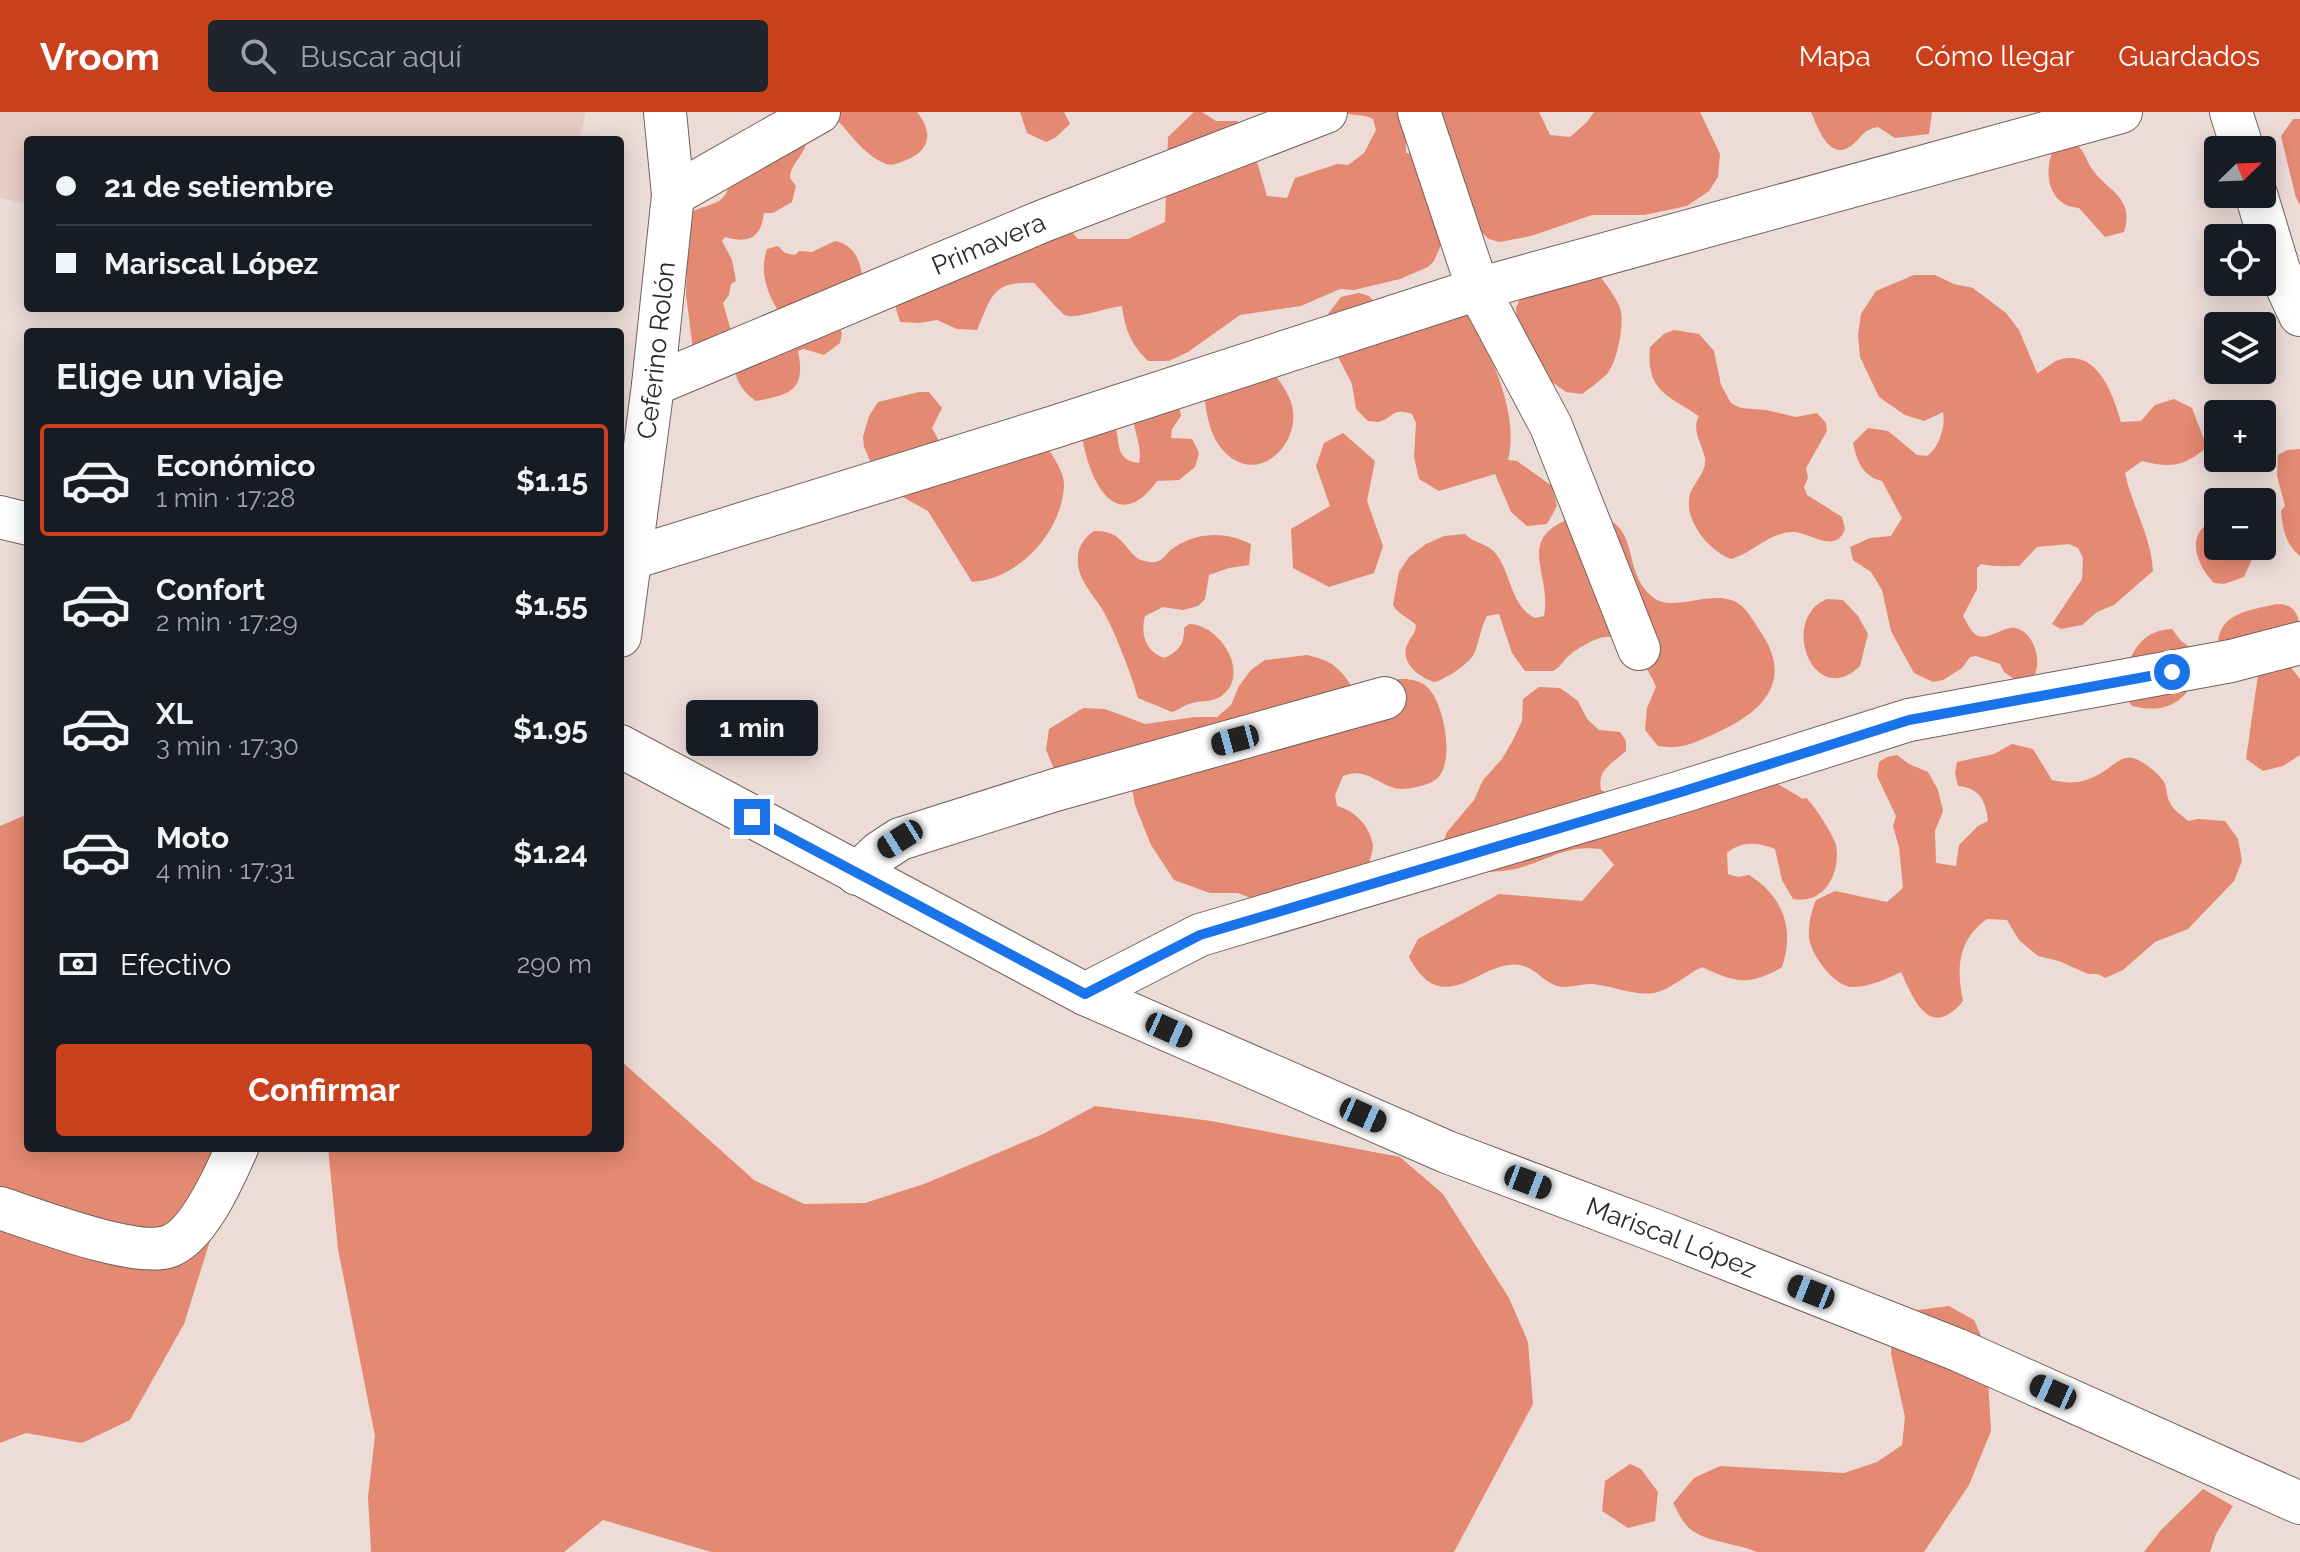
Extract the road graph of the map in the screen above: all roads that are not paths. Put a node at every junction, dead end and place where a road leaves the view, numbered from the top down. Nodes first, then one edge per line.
1 (665, 112) edge
2 (819, 112) edge
3 (1326, 112) edge
4 (1419, 112) edge
5 (2121, 112) edge
6 (2231, 112) edge
7 (2239, 136) edge
8 (673, 195) junction
9 (2260, 208) edge
10 (1478, 289) junction
11 (2300, 315) edge
12 (653, 385) junction
13 (0, 517) edge
14 (24, 523) edge
15 (629, 559) junction
16 (624, 602) edge
17 (2300, 643) edge
18 (1639, 649) dead end
19 (1385, 698) dead end
20 (624, 748) edge
21 (857, 874) junction
22 (1085, 994) junction
23 (235, 1152) edge
24 (0, 1208) edge
25 (2300, 1503) edge

1 - 8 street, Ceferino Rolón
2 - 8 street
3 - 12 street, Primavera
4 - 10 street
5 - 10 street
6 - 7 street
8 - 12 street, Ceferino Rolón
9 - 11 street
10 - 15 street
10 - 18 street
12 - 15 street, Ceferino Rolón
13 - 14 street
15 - 16 street, Ceferino Rolón
17 - 22 street
19 - 21 street
20 - 21 street, Mariscal López
21 - 22 street, Mariscal López
22 - 25 street, Mariscal López
23 - 24 street

